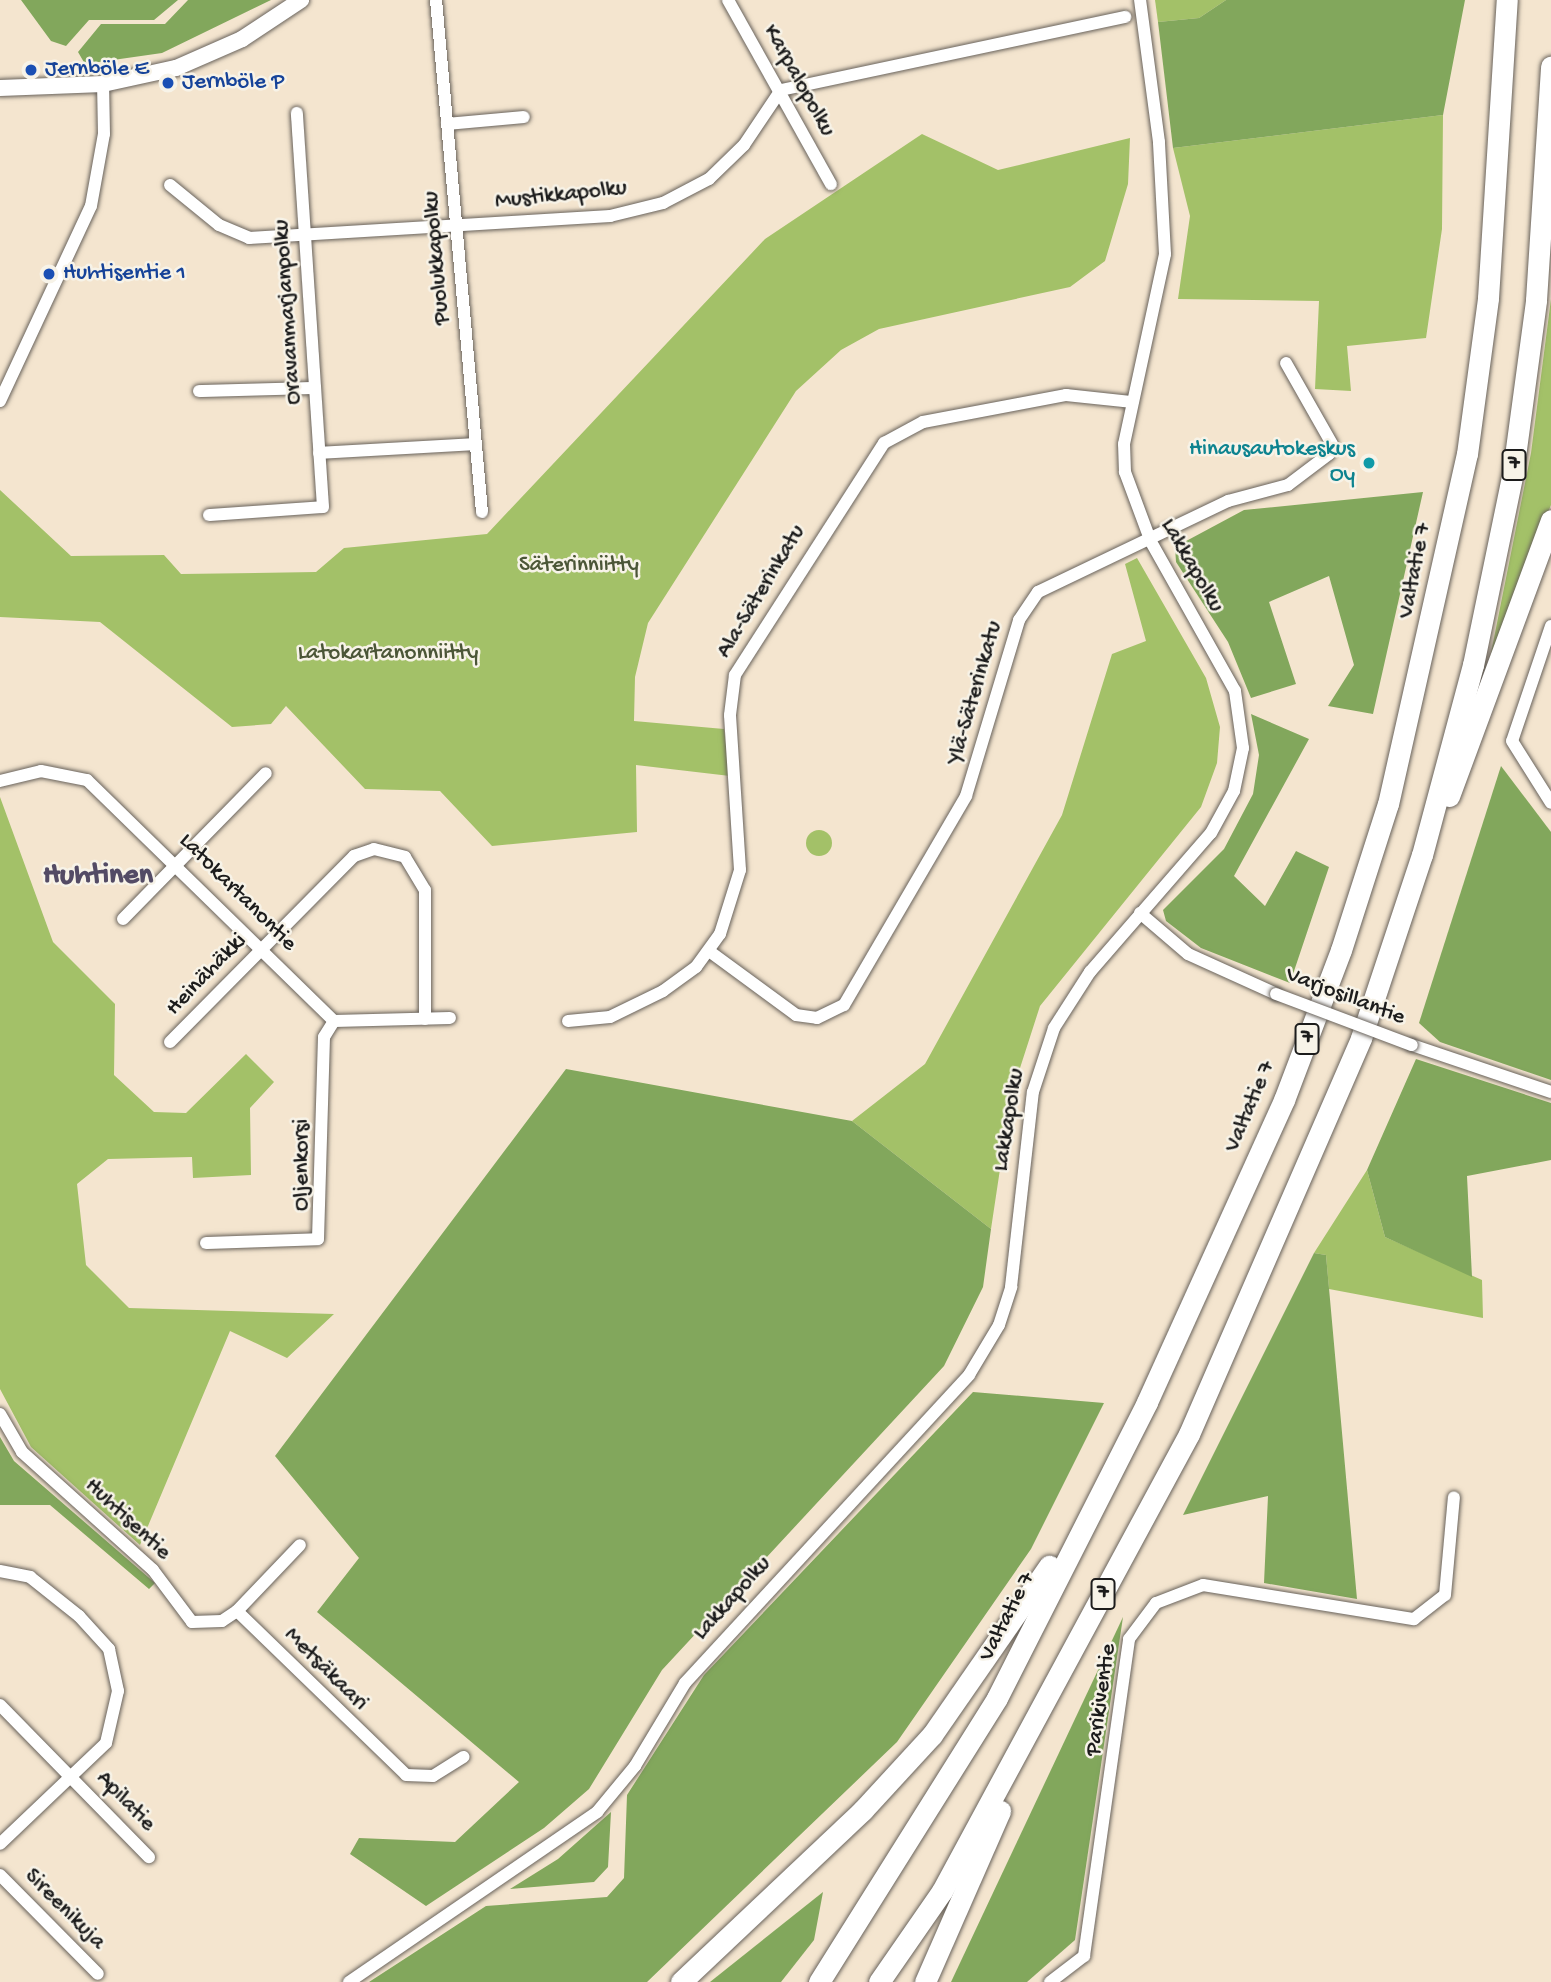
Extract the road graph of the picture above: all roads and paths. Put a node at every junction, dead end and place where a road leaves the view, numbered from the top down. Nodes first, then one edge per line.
1 (301, 0) edge
2 (436, 0) edge
3 (728, 0) edge
4 (1140, 0) edge
5 (1507, 0) edge
6 (1125, 17) dead end
7 (1551, 66) edge
8 (103, 84) junction
9 (0, 88) edge
10 (781, 90) junction
11 (297, 113) dead end
12 (524, 117) dead end
13 (447, 124) junction
14 (831, 184) dead end
15 (170, 185) dead end
16 (456, 227) junction
17 (305, 236) junction
18 (1286, 363) dead end
19 (315, 388) junction
20 (200, 391) dead end
21 (0, 401) edge
22 (1131, 402) junction
23 (475, 444) junction
24 (319, 453) junction
25 (482, 512) dead end
26 (209, 515) dead end
27 (1551, 520) edge
28 (1151, 542) junction
29 (1551, 626) edge
30 (266, 773) dead end
31 (0, 781) edge
32 (1551, 803) edge
33 (1422, 855) junction
34 (178, 864) junction
35 (1140, 912) junction
36 (123, 919) dead end
37 (262, 948) junction
38 (709, 951) junction
39 (450, 1018) dead end
40 (425, 1019) junction
41 (334, 1021) junction
42 (568, 1021) dead end
43 (170, 1042) dead end
44 (1551, 1092) edge
45 (206, 1242) dead end
46 (1147, 1402) junction
47 (0, 1414) edge
48 (1454, 1497) dead end
49 (300, 1545) dead end
50 (0, 1572) edge
51 (237, 1611) junction
52 (1057, 1681) junction
53 (0, 1705) edge
54 (463, 1756) dead end
55 (71, 1776) junction
56 (0, 1844) edge
57 (149, 1857) dead end
58 (0, 1875) edge
59 (98, 1974) dead end
60 (349, 1982) edge
61 (681, 1982) edge
62 (819, 1982) edge
63 (879, 1982) edge
64 (925, 1982) edge
65 (1050, 1982) edge

1 - 8 street
2 - 13 street, Puolukkapolku
3 - 10 street, Karpalopolku
4 - 22 street, Lakkapolku
5 - 46 highway, Valtatie 7 / 7
6 - 10 street
7 - 33 highway, 7
8 - 9 street
8 - 21 street
10 - 14 street, Karpalopolku
10 - 16 street, Mustikkapolku
11 - 17 street, Oravanmarjanpolku
12 - 13 street
13 - 16 street, Puolukkapolku
15 - 17 street, Mustikkapolku
16 - 17 street, Mustikkapolku
16 - 23 street, Puolukkapolku
17 - 19 street, Oravanmarjanpolku
18 - 28 street, Ylä-Säterinkatu
19 - 20 street
19 - 24 street, Oravanmarjanpolku
22 - 28 street, Lakkapolku
22 - 38 street, Ala-Säterinkatu
23 - 24 street
23 - 25 street, Puolukkapolku
24 - 26 street, Oravanmarjanpolku
27 - 33 highway
28 - 35 street, Lakkapolku
28 - 38 street, Ylä-Säterinkatu
29 - 32 street
30 - 34 street
31 - 34 street, Latokartanontie
33 - 52 highway, 7
34 - 36 street
34 - 37 street, Latokartanontie
35 - 44 street, Varjosillantie, bridge
35 - 60 street, Lakkapolku
37 - 40 street, Heinähäkki
37 - 41 street, Latokartanontie
37 - 43 street, Heinähäkki
38 - 42 street, Ala-Säterinkatu
39 - 40 street
40 - 41 street
41 - 45 street, Oljenkorsi
46 - 61 highway
46 - 62 highway, Valtatie 7 / 7
47 - 51 street, Huhtisentie
48 - 65 street, Parikiventie
49 - 51 street
50 - 55 street
51 - 54 street, Metsäkaari
52 - 63 highway, 7
52 - 64 highway
53 - 55 street, Apilatie
55 - 56 street
55 - 57 street, Apilatie
58 - 59 street, Sireenikuja

